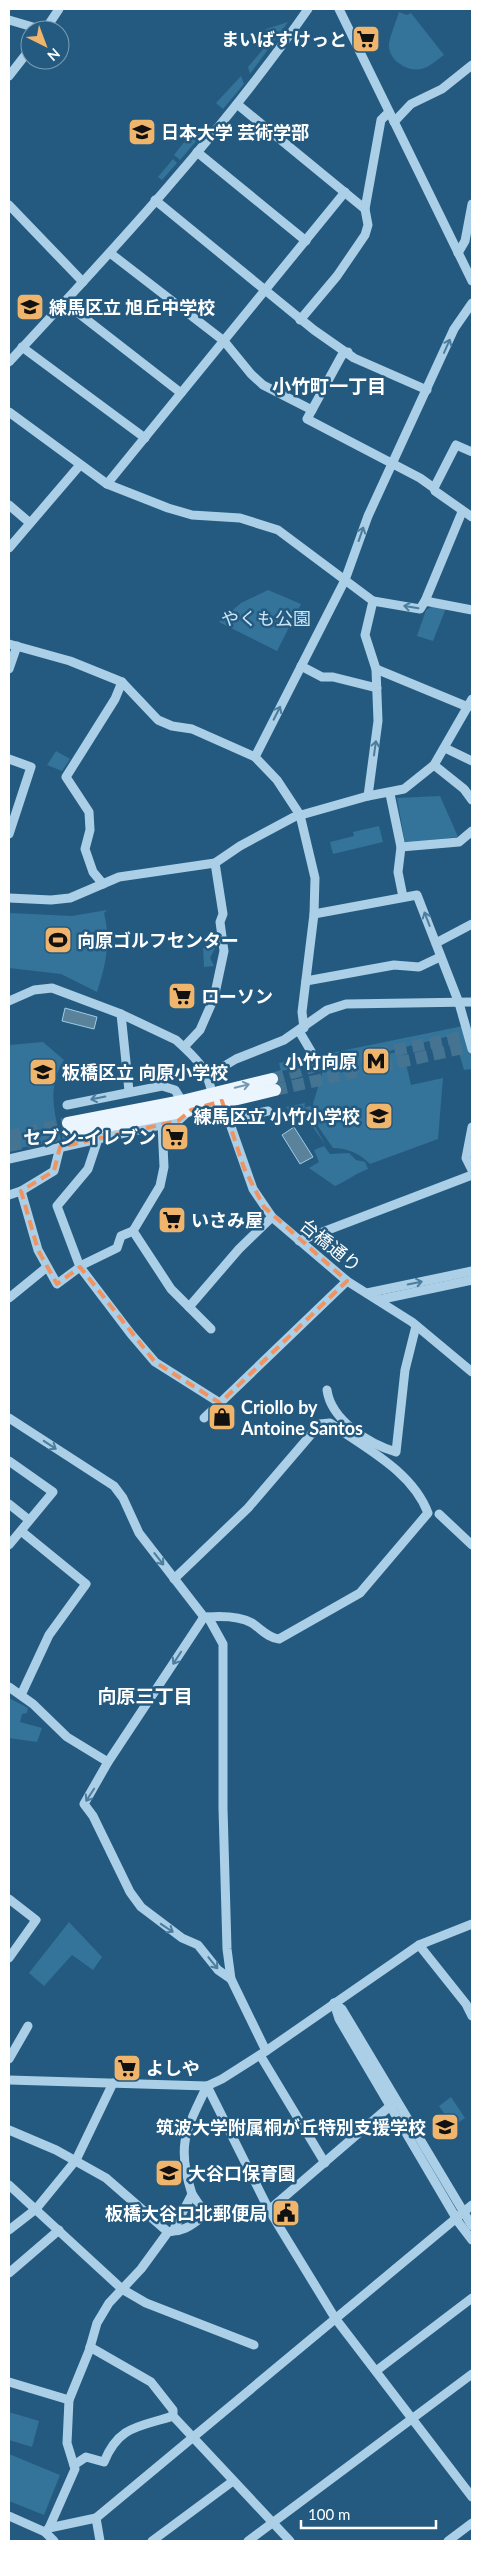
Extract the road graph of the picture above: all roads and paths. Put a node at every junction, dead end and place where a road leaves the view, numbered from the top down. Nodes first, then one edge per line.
1 (59, 9) edge
2 (308, 9) edge
3 (339, 9) edge
4 (51, 20) edge
5 (20, 62) edge
6 (472, 65) edge
7 (9, 76) edge
8 (237, 104) junction
9 (389, 112) junction
10 (394, 122) junction
11 (198, 152) junction
12 (345, 192) junction
13 (155, 200) junction
14 (472, 204) edge
15 (9, 205) edge
16 (365, 209) junction
17 (306, 241) junction
18 (110, 253) junction
19 (458, 253) junction
20 (472, 281) edge
21 (83, 282) junction
22 (265, 291) junction
23 (64, 302) junction
24 (472, 303) edge
25 (300, 320) junction
26 (224, 341) junction
27 (22, 347) junction
28 (348, 352) junction
29 (9, 362) edge
30 (427, 390) junction
31 (181, 394) junction
32 (312, 410) junction
33 (9, 412) edge
34 (145, 438) junction
35 (472, 452) edge
36 (392, 463) junction
37 (80, 465) junction
38 (107, 484) junction
39 (434, 488) junction
40 (9, 505) edge
41 (462, 512) junction
42 (472, 517) edge
43 (30, 523) junction
44 (9, 548) edge
45 (345, 580) junction
46 (373, 601) junction
47 (425, 601) junction
48 (472, 610) edge
49 (13, 645) edge
50 (301, 666) junction
51 (9, 669) edge
52 (376, 669) junction
53 (122, 682) junction
54 (377, 688) junction
55 (470, 703) edge
56 (445, 748) junction
57 (255, 756) junction
58 (9, 759) edge
59 (472, 761) edge
60 (434, 765) junction
61 (390, 794) junction
62 (368, 796) junction
63 (472, 800) edge
64 (300, 815) junction
65 (472, 831) edge
66 (9, 834) edge
67 (401, 848) junction
68 (215, 864) junction
69 (103, 884) junction
70 (403, 897) junction
71 (9, 898) edge
72 (314, 914) junction
73 (472, 924) edge
74 (436, 943) junction
75 (440, 957) junction
76 (306, 982) junction
77 (9, 1001) edge
78 (459, 1002) junction
79 (472, 1002) edge
80 (121, 1014) junction
81 (301, 1030) junction
82 (184, 1046) junction
83 (472, 1049) edge
84 (312, 1053) dead end
85 (209, 1075) junction
86 (274, 1084) tunnel mouth
87 (129, 1092) junction
88 (217, 1098) junction
89 (68, 1105) dead end
90 (186, 1106) junction
91 (268, 1111) dead end
92 (228, 1120) junction
93 (162, 1124) junction
94 (472, 1127) edge
95 (69, 1128) tunnel mouth
96 (98, 1139) junction
97 (60, 1147) junction
98 (9, 1159) edge
99 (472, 1170) edge
100 (472, 1175) edge
101 (21, 1191) junction
102 (9, 1195) edge
103 (272, 1216) junction
104 (133, 1232) junction
105 (299, 1240) junction
106 (47, 1266) junction
107 (80, 1267) junction
108 (472, 1271) edge
109 (472, 1280) edge
110 (347, 1281) junction
111 (368, 1293) junction
112 (9, 1298) edge
113 (378, 1300) junction
114 (189, 1306) junction
115 (416, 1326) junction
116 (211, 1329) dead end
117 (472, 1372) edge
118 (327, 1390) dead end
119 (220, 1403) junction
120 (9, 1418) edge
121 (204, 1418) dead end
122 (9, 1461) edge
123 (9, 1504) edge
124 (438, 1514) dead end
125 (29, 1520) junction
126 (21, 1531) junction
127 (9, 1545) edge
128 (472, 1545) edge
129 (174, 1579) junction
130 (206, 1617) junction
131 (9, 1687) edge
132 (20, 1695) junction
133 (108, 1762) junction
134 (9, 1899) edge
135 (472, 1924) edge
136 (419, 1945) junction
137 (9, 1958) edge
138 (230, 1979) junction
139 (334, 2003) junction
140 (472, 2016) edge
141 (28, 2026) dead end
142 (263, 2053) junction
143 (9, 2059) edge
144 (9, 2080) edge
145 (113, 2083) junction
146 (207, 2086) junction
147 (393, 2104) junction
148 (9, 2130) edge
149 (76, 2160) junction
150 (325, 2163) junction
151 (9, 2185) edge
152 (192, 2194) junction
153 (472, 2205) edge
154 (36, 2209) junction
155 (269, 2210) junction
156 (206, 2215) junction
157 (459, 2216) junction
158 (472, 2226) edge
159 (9, 2230) edge
160 (59, 2230) junction
161 (171, 2231) junction
162 (472, 2240) edge
163 (9, 2273) edge
164 (122, 2289) junction
165 (472, 2298) edge
166 (335, 2318) junction
167 (254, 2345) dead end
168 (90, 2347) junction
169 (376, 2371) junction
170 (472, 2374) edge
171 (9, 2382) edge
172 (69, 2400) junction
173 (173, 2416) junction
174 (412, 2418) junction
175 (192, 2436) junction
176 (74, 2465) junction
177 (233, 2481) junction
178 (472, 2497) edge
179 (9, 2516) edge
180 (96, 2518) junction
181 (272, 2523) junction
182 (472, 2523) edge
183 (47, 2530) junction
184 (54, 2541) edge
185 (100, 2541) edge
186 (152, 2541) edge
187 (248, 2541) edge
188 (290, 2541) edge
189 (448, 2541) edge

1 - 4 street
2 - 8 street
3 - 9 street
5 - 7 street
6 - 10 street
8 - 11 street
8 - 12 street
9 - 10 street
9 - 16 street
10 - 19 street
11 - 13 street
11 - 17 street
12 - 16 street
12 - 17 street
13 - 18 street
13 - 22 street
14 - 19 street
15 - 21 street
16 - 25 street
17 - 22 street
18 - 21 street
18 - 26 street
19 - 20 street
21 - 23 street
22 - 25 street
22 - 26 street
23 - 27 street
23 - 31 street
30 -> 24 street
25 - 28 street
26 - 31 street
26 - 32 street
27 - 29 street
27 - 34 street
28 - 30 street
28 - 32 street
30 - 36 street
31 - 34 street
32 - 36 street
33 - 37 street
34 - 38 street
35 - 39 street
36 - 39 street
45 -> 36 street
37 - 38 street
37 - 43 street
38 - 45 street
39 - 41 street
40 - 43 street
41 - 42 street
41 - 47 street
43 - 44 street
45 - 46 street
45 - 50 street
47 -> 46 street
46 - 52 street
47 - 48 street
49 - 51 street
49 - 53 street
50 - 54 street
57 -> 50 street
52 - 54 street
52 - 55 street
53 - 57 street
53 - 69 street
62 -> 54 street
55 - 56 street
56 - 59 street
56 - 60 street
57 - 64 street
58 - 66 street
60 - 61 street
60 - 63 street
61 - 62 street
61 - 67 street
62 - 64 street
64 - 68 street
64 - 72 street
65 - 67 street
67 - 70 street
68 - 69 street
68 - 82 street
69 - 71 street
70 - 72 street
74 -> 70 street
72 - 76 street
73 - 74 street
74 - 75 street
75 - 76 street
75 - 78 street
76 - 81 street
77 - 80 street
78 - 79 street
78 - 81 street
78 - 83 street
80 - 82 street
80 - 87 street
81 - 84 street
81 - 85 street
82 - 85 street
85 - 88 street, 台橋通り
86 - 88 main road
87 -> 89 street
87 - 90 street
88 - 90 main road
88 - 92 street, 台橋通り
90 - 93 street
90 - 95 main road
91 - 92 street
92 - 103 street, 台橋通り
93 - 96 street
93 - 104 street
94 - 99 street
96 - 97 street
96 - 107 street
97 - 98 street
97 - 101 street
100 - 105 street
101 - 102 street
101 - 106 street
103 - 105 street, 台橋通り
103 - 114 street
104 - 107 street
104 - 114 street
105 - 110 street, 台橋通り
106 - 107 street
106 - 112 street
107 - 119 street
111 -> 108 street
109 - 113 street
110 - 111 street, 台橋通り
110 - 119 street
111 - 113 street, 台橋通り
113 - 115 street, 台橋通り
114 - 116 street
115 - 117 street, 台橋通り
115 - 118 street
119 - 121 street
120 -> 129 street
122 - 125 street
123 - 125 street
124 - 128 street
125 - 126 street
126 - 127 street
126 - 132 street
129 - 130 street
129 - 130 street
130 -> 133 street
130 - 138 street
131 - 132 street
132 - 133 street
133 -> 138 street
134 - 137 street
135 - 136 street
136 - 139 street
136 - 140 street
138 - 142 street
139 - 142 street
139 - 147 street
141 - 143 street
142 - 146 street
142 - 150 street
144 - 145 street
145 - 146 street
145 - 149 street
146 - 152 street
146 - 155 street
147 - 150 street
147 - 157 street
148 - 149 street
149 - 154 street
149 - 161 street
150 - 155 street
151 - 154 street
152 - 156 street
152 - 161 street
153 - 157 street
154 - 159 street
154 - 160 street
155 - 156 street
155 - 166 street
156 - 161 street
157 - 158 street
157 - 162 street
157 - 166 street
160 - 163 street
160 - 164 street
161 - 164 street
164 - 167 street
164 - 168 street
165 - 169 street
166 - 169 street
166 - 175 street
168 - 172 street
168 - 173 street
169 - 174 street
170 - 174 street
171 - 172 street
172 - 176 street
173 - 175 street
173 - 176 street
174 - 178 street
174 - 181 street
175 - 177 street
175 - 180 street
176 - 183 street
177 - 181 street
177 - 186 street
179 - 183 street
180 - 183 street
180 - 185 street
181 - 187 street
181 - 188 street
182 - 189 street
183 - 184 street

